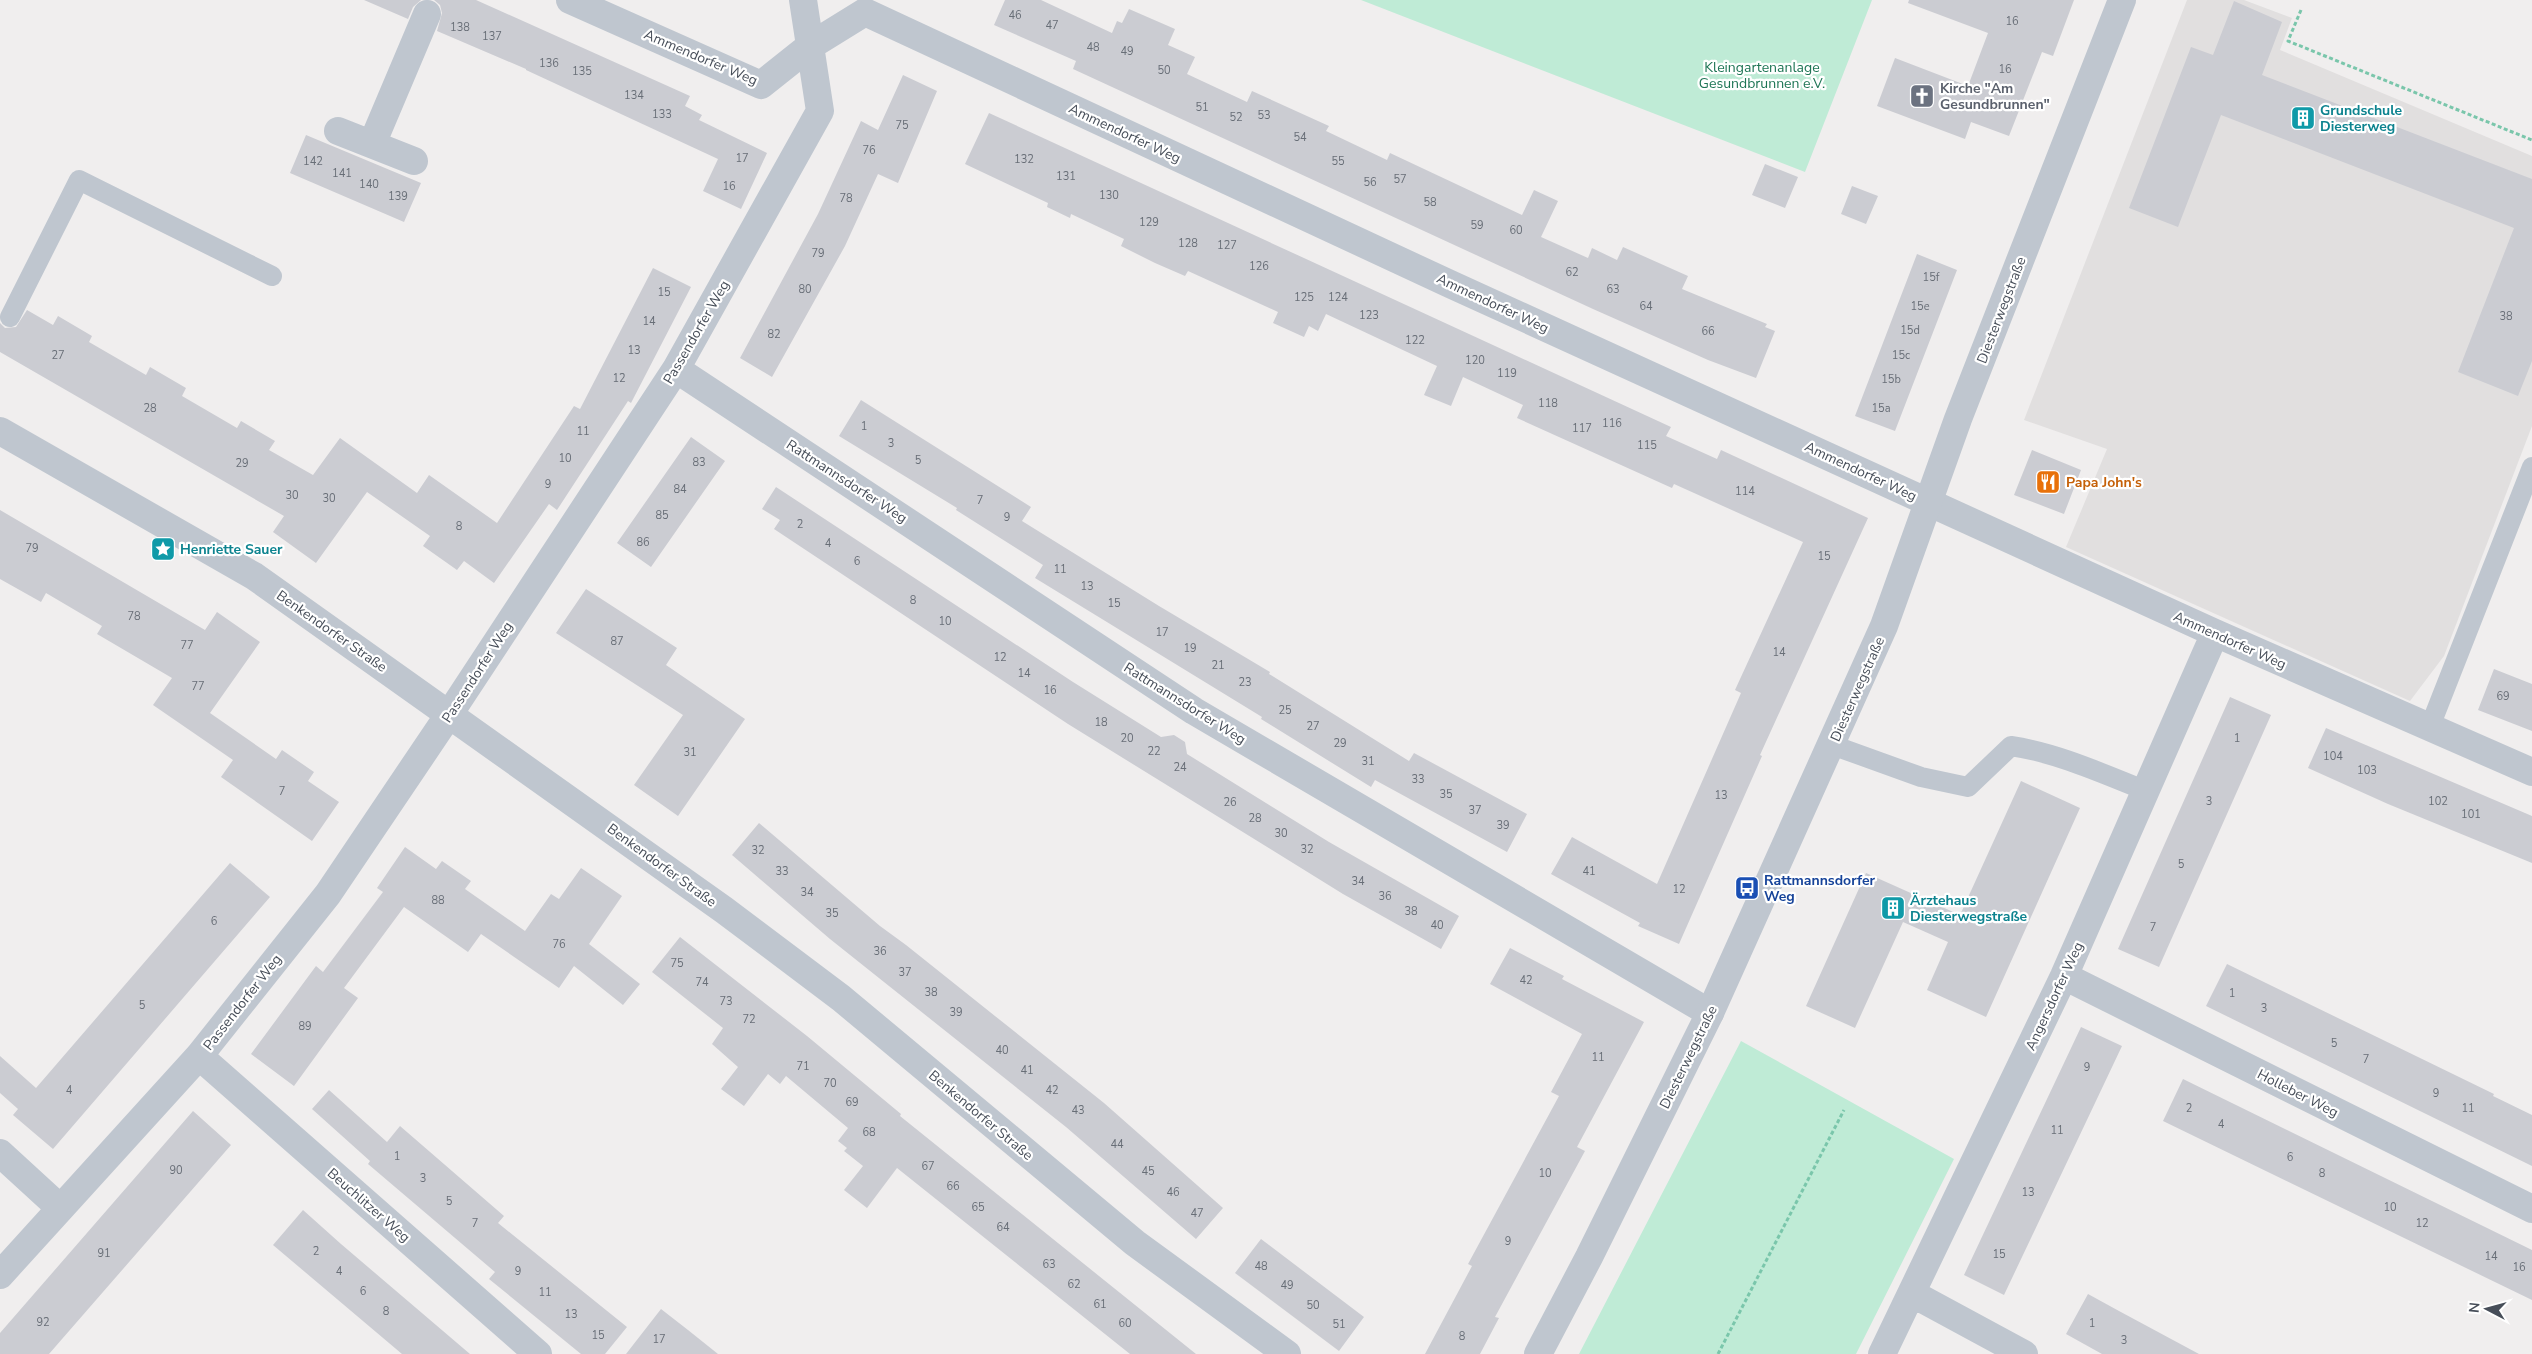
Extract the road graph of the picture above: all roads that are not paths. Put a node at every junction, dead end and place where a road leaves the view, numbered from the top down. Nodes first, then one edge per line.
1 (570, 0) edge
2 (803, 0) edge
3 (2122, 0) edge
4 (427, 14) dead end
5 (810, 46) junction
6 (338, 131) dead end
7 (372, 144) junction
8 (414, 161) dead end
9 (272, 276) dead end
10 (10, 317) dead end
11 (676, 369) junction
12 (0, 431) edge
13 (2532, 467) edge
14 (1929, 502) junction
15 (2215, 633) junction
16 (450, 713) junction
17 (2429, 729) junction
18 (1832, 745) junction
19 (2532, 772) edge
20 (2144, 790) junction
21 (2064, 976) junction
22 (1710, 1013) junction
23 (199, 1056) junction
24 (0, 1153) edge
25 (60, 1208) junction
26 (2532, 1209) edge
27 (0, 1275) edge
28 (1913, 1294) junction
29 (538, 1354) edge
30 (1286, 1354) edge
31 (1538, 1354) edge
32 (1882, 1354) edge
33 (2024, 1354) edge

1 - 5 street, Ammendorfer Weg
2 - 5 street, Passendorfer Weg
3 - 14 street, Diesterwegstraße
4 - 7 street
5 - 11 street, Passendorfer Weg
5 - 14 street, Ammendorfer Weg
6 - 7 street
7 - 8 street
9 - 10 lane
11 - 16 street, Passendorfer Weg
11 - 22 street, Rattmannsdorfer Weg
12 - 16 street, Benkendorfer Straße
13 - 17 lane
14 - 15 street, Ammendorfer Weg
14 - 18 street, Diesterwegstraße
15 - 17 street, Ammendorfer Weg
15 - 20 street, Angersdorfer Weg
16 - 23 street, Passendorfer Weg
16 - 30 street, Benkendorfer Straße
17 - 19 street, Ammendorfer Weg
18 - 20 lane
18 - 22 street, Diesterwegstraße
20 - 21 street, Angersdorfer Weg
21 - 26 street, Holleber Weg
21 - 28 street, Angersdorfer Weg
22 - 31 street, Diesterwegstraße
23 - 25 street, Passendorfer Weg
23 - 29 street, Beuchlitzer Weg
24 - 25 street
25 - 27 street, Passendorfer Weg
28 - 32 street, Angersdorfer Weg
28 - 33 street

